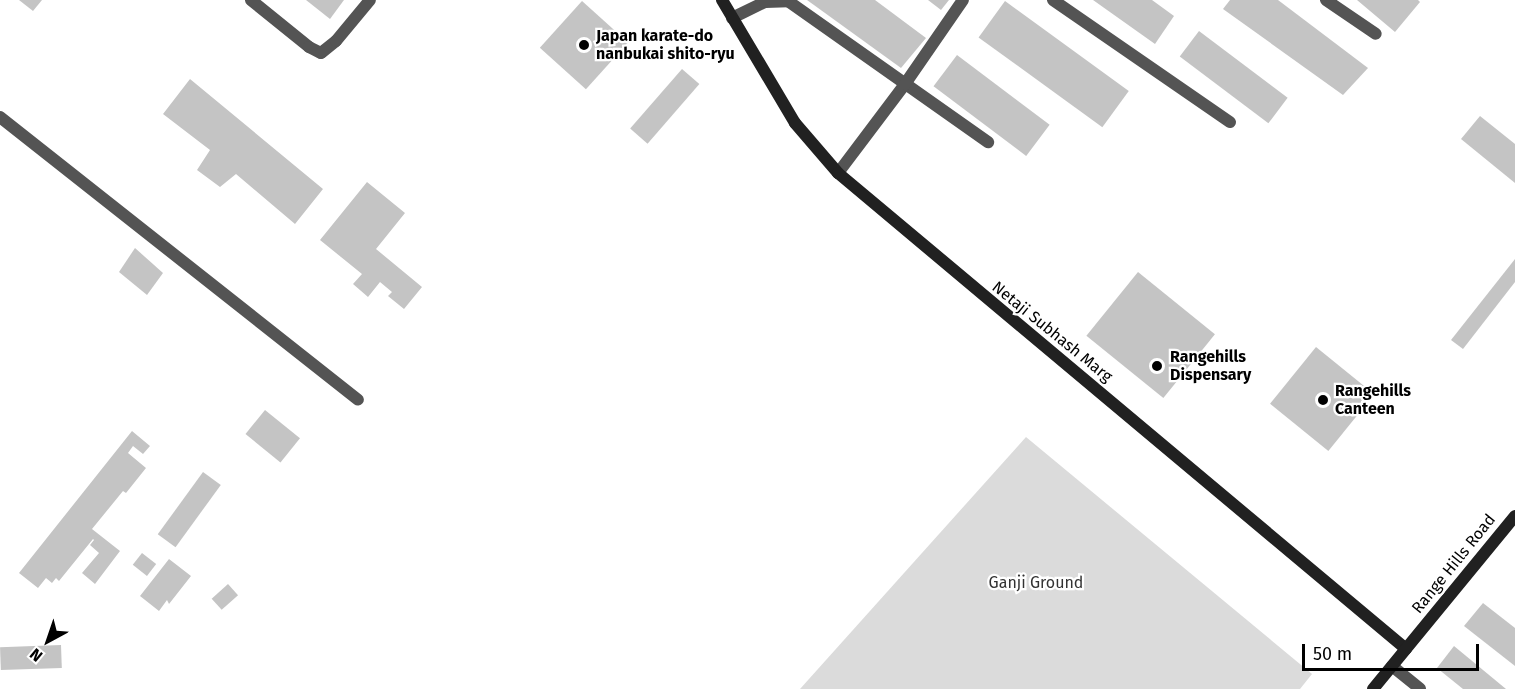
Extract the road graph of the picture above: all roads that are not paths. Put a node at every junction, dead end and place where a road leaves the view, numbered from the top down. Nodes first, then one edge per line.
1 (251, 0) edge
2 (370, 0) edge
3 (722, 0) edge
4 (963, 0) edge
5 (1053, 0) edge
6 (1326, 0) edge
7 (732, 18) junction
8 (1376, 34) dead end
9 (905, 84) junction
10 (0, 117) edge
11 (1230, 122) dead end
12 (988, 142) dead end
13 (838, 173) junction
14 (358, 400) dead end
15 (1515, 516) edge
16 (1406, 649) junction
17 (1392, 666) junction
18 (1373, 689) edge
19 (1420, 689) edge

1 - 2 street
3 - 7 street, Netaji Subhash Marg
4 - 9 street
5 - 11 street
6 - 8 street
7 - 9 street
7 - 13 street, Netaji Subhash Marg
9 - 12 street
9 - 13 street
10 - 14 street
13 - 16 street, Netaji Subhash Marg
15 - 16 street, Range Hills Road
16 - 17 street, Range Hills Road
17 - 18 street, Range Hills Road
17 - 19 street

